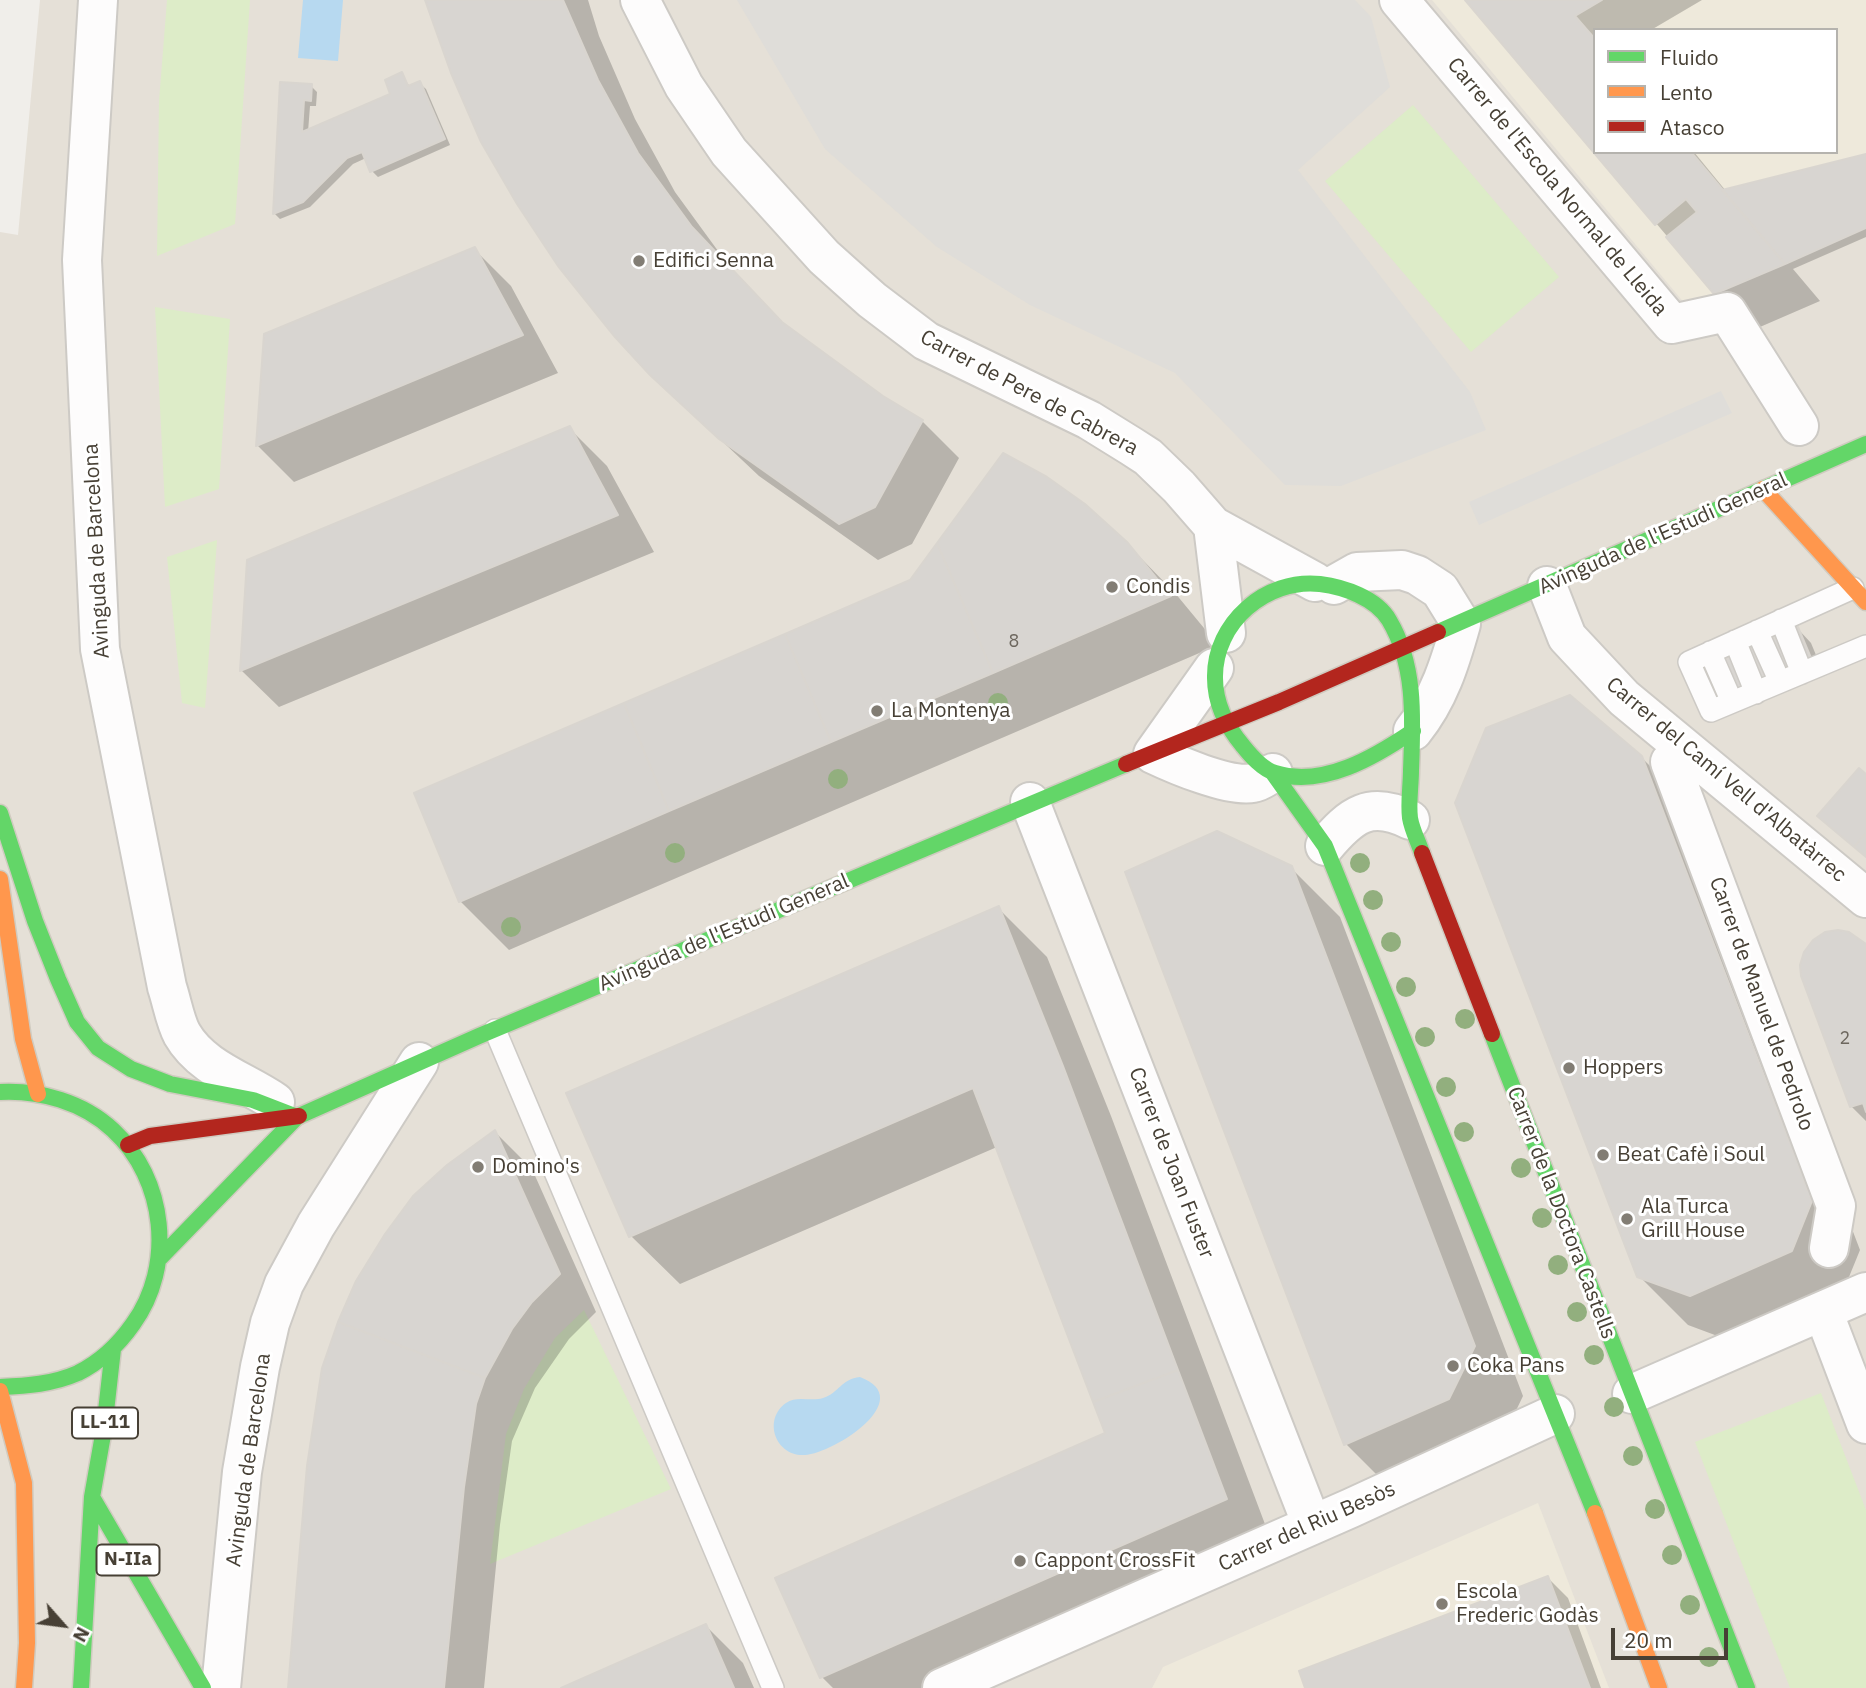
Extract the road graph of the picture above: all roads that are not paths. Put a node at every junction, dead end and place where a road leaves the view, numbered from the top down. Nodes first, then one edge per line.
1 (98, 0) edge
2 (640, 0) edge
3 (1399, 0) edge
4 (1799, 426) dead end
5 (1866, 444) edge
6 (1763, 489) junction
7 (1213, 526) junction
8 (1324, 583) junction
9 (1547, 586) junction
10 (1859, 595) edge
11 (1781, 620) junction
12 (1461, 624) junction
13 (1757, 631) junction
14 (1226, 633) junction
15 (1735, 641) junction
16 (1866, 646) edge
17 (1403, 648) junction
18 (1214, 668) junction
19 (1802, 673) junction
20 (1780, 682) junction
21 (1756, 693) junction
22 (1226, 723) junction
23 (1413, 731) junction
24 (1153, 754) junction
25 (1670, 762) dead end
26 (1273, 773) junction
27 (1030, 802) junction
28 (0, 813) edge
29 (1409, 820) junction
30 (1325, 846) junction
31 (0, 879) edge
32 (1866, 898) edge
33 (495, 1030) junction
34 (419, 1062) junction
35 (0, 1093) edge
36 (38, 1094) junction
37 (297, 1117) junction
38 (128, 1145) junction
39 (1829, 1248) dead end
40 (160, 1258) junction
41 (1866, 1292) edge
42 (1823, 1311) junction
43 (113, 1349) junction
44 (0, 1389) edge
45 (1632, 1394) junction
46 (1555, 1414) junction
47 (1866, 1424) edge
48 (92, 1497) junction
49 (1312, 1525) junction
50 (24, 1688) edge
51 (81, 1688) edge
52 (203, 1688) edge
53 (221, 1688) edge
54 (773, 1688) edge
55 (942, 1688) edge
56 (1659, 1688) edge
57 (1747, 1688) edge

1 - 37 street, Avinguda de Barcelona
2 - 7 street, Carrer de Pere de Cabrera
3 - 4 street, Carrer de l'Escola Normal de Lleida
5 - 6 main road, Avinguda de l'Estudi General
6 - 9 main road, Avinguda de l'Estudi General
6 - 10 main road
7 - 8 street, Carrer de Pere de Cabrera
7 - 14 street
8 - 12 street
8 - 14 main road
8 - 17 main road, Carrer de la Doctora Castells
9 - 12 main road, Avinguda de l'Estudi General
9 - 32 street, Carrer del Camí Vell d'Albatàrrec
10 - 11 lane
11 - 13 lane
11 - 19 lane
12 - 17 main road, Avinguda de l'Estudi General
12 - 23 street
13 - 15 lane
13 - 20 lane
14 - 18 main road
15 - 21 lane
15 - 21 lane
16 - 19 lane
17 - 22 main road, Avinguda de l'Estudi General
17 - 23 main road, Carrer de la Doctora Castells
18 - 22 main road
18 - 24 street
19 - 20 lane
20 - 21 lane
22 - 24 main road, Avinguda de l'Estudi General
22 - 26 main road
23 - 26 main road
23 - 29 main road, Carrer de la Doctora Castells
24 - 26 street
24 - 27 main road, Avinguda de l'Estudi General
25 - 39 street, Carrer de Manuel de Pedrolo
26 - 30 main road
27 - 33 main road, Avinguda de l'Estudi General
27 - 49 street, Carrer de Joan Fuster
28 - 37 main road
29 - 30 street
29 - 45 main road, Carrer de la Doctora Castells
30 - 46 main road
31 - 36 main road
33 - 34 main road, Avinguda de l'Estudi General
33 - 54 lane
34 - 37 main road, Avinguda de l'Estudi General
34 - 53 street, Avinguda de Barcelona
35 - 36 main road, LL-11
36 - 38 main road, LL-11
37 - 38 main road, Avinguda de l'Estudi General
37 - 40 main road, Avinguda de l'Estudi General
38 - 40 main road, LL-11
40 - 43 main road, LL-11
41 - 42 street
42 - 45 street
42 - 47 street
43 - 44 main road, LL-11
43 - 48 main road, LL-11
44 - 50 main road, LL-11
45 - 57 main road, Carrer de la Doctora Castells
46 - 49 street, Carrer del Riu Besòs
46 - 56 main road
48 - 51 main road, LL-11
48 - 52 main road, N-IIa
49 - 55 street, Carrer del Riu Besòs

